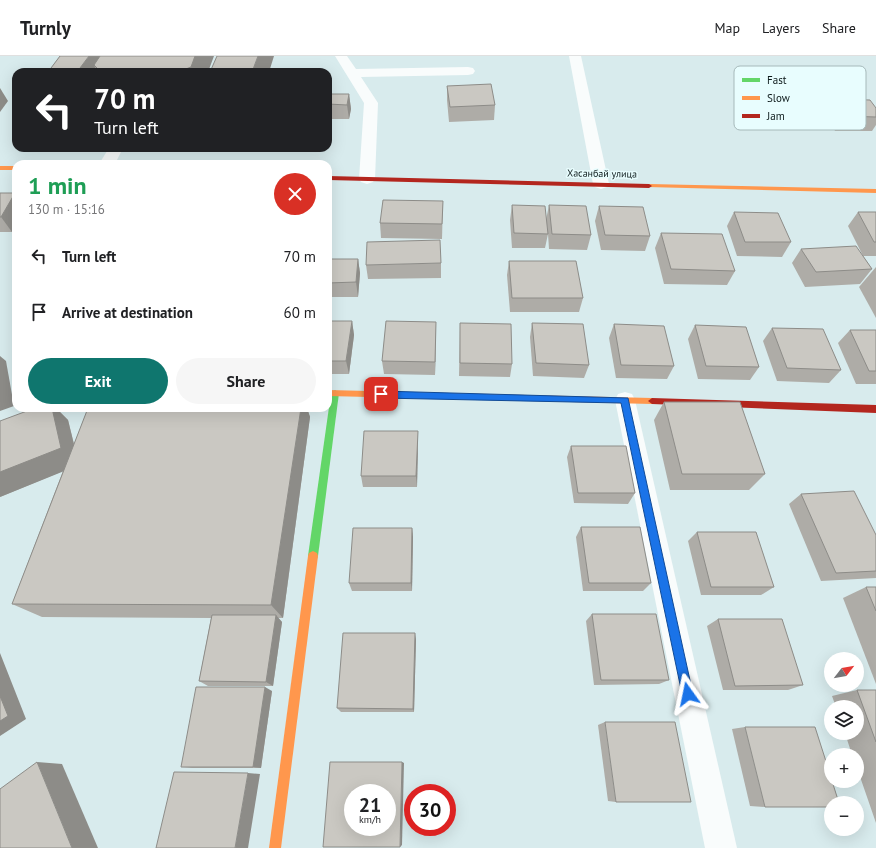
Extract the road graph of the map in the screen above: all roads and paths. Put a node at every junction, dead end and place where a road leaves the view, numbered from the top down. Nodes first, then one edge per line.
1 (341, 56) edge
2 (574, 56) edge
3 (468, 71) dead end
4 (352, 73) junction
5 (0, 168) edge
6 (12, 168) edge
7 (332, 178) edge
8 (367, 179) junction
9 (601, 184) junction
10 (876, 191) edge
11 (332, 393) edge
12 (625, 400) junction
13 (876, 409) edge
14 (330, 412) edge
15 (275, 848) edge
16 (721, 848) edge

1 - 4 street
2 - 9 street
3 - 4 street
4 - 8 street
5 - 6 street
7 - 8 street, Хасанбай улица
8 - 9 street, Хасанбай улица
9 - 10 street, Хасанбай улица
11 - 12 street
12 - 13 street
12 - 16 street
14 - 15 street

